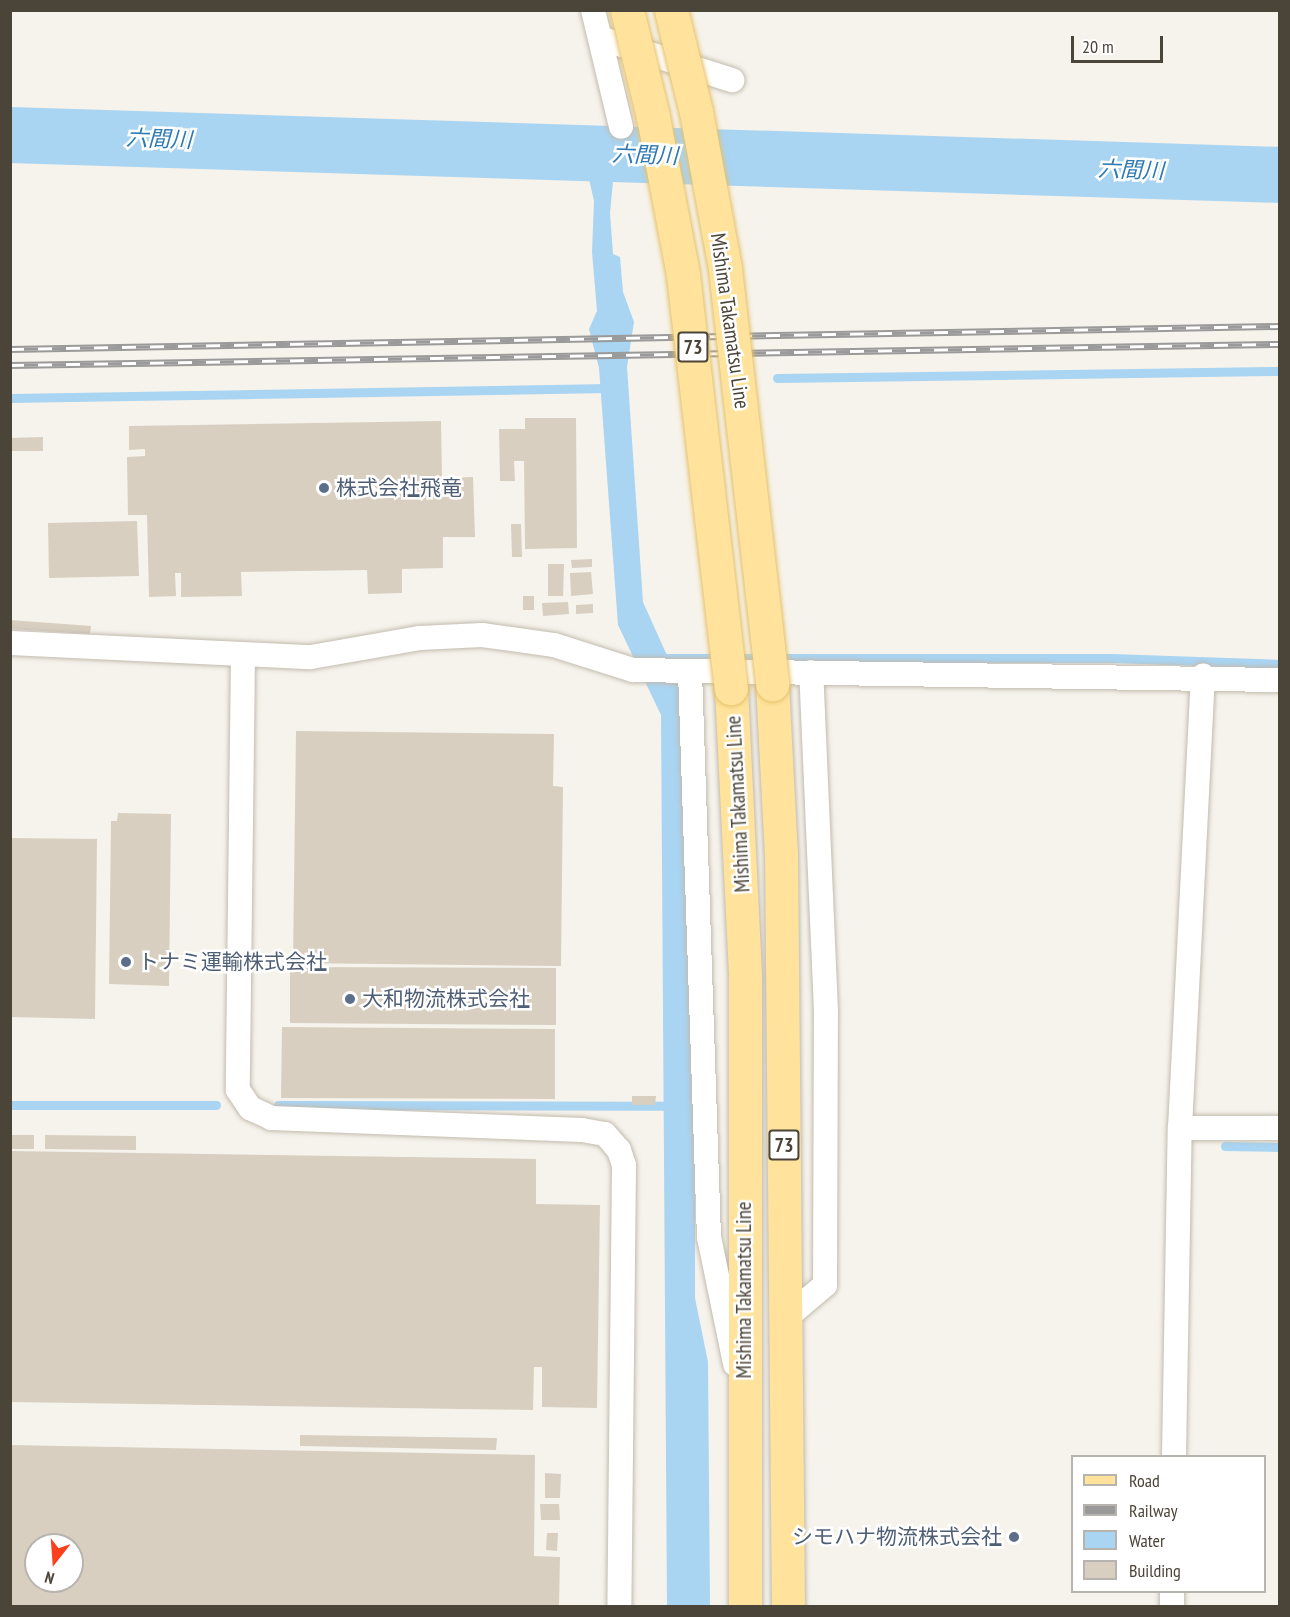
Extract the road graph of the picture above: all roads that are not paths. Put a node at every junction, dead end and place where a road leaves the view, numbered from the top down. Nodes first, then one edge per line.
1 (593, 10) edge
2 (627, 10) edge
3 (670, 10) edge
4 (600, 38) junction
5 (732, 81) dead end
6 (621, 127) dead end
7 (10, 643) edge
8 (243, 656) junction
9 (683, 670) junction
10 (811, 672) junction
11 (1203, 676) junction
12 (1280, 680) edge
13 (1180, 1128) junction
14 (1280, 1128) edge
15 (787, 1317) junction
16 (744, 1408) junction
17 (1174, 1455) edge
18 (619, 1606) edge
19 (746, 1606) edge
20 (788, 1606) edge

1 - 4 street
2 - 16 main road, Mishima Takamatsu Line / 73, bridge
3 - 15 main road, Mishima Takamatsu Line / 73, bridge
4 - 5 street
4 - 6 street
7 - 8 street
8 - 9 street
8 - 18 street
9 - 10 street
9 - 16 street
10 - 11 street
10 - 15 street
11 - 12 street
11 - 13 street
13 - 14 street
13 - 17 street
15 - 20 main road, Mishima Takamatsu Line / 73
16 - 19 main road, Mishima Takamatsu Line / 73

